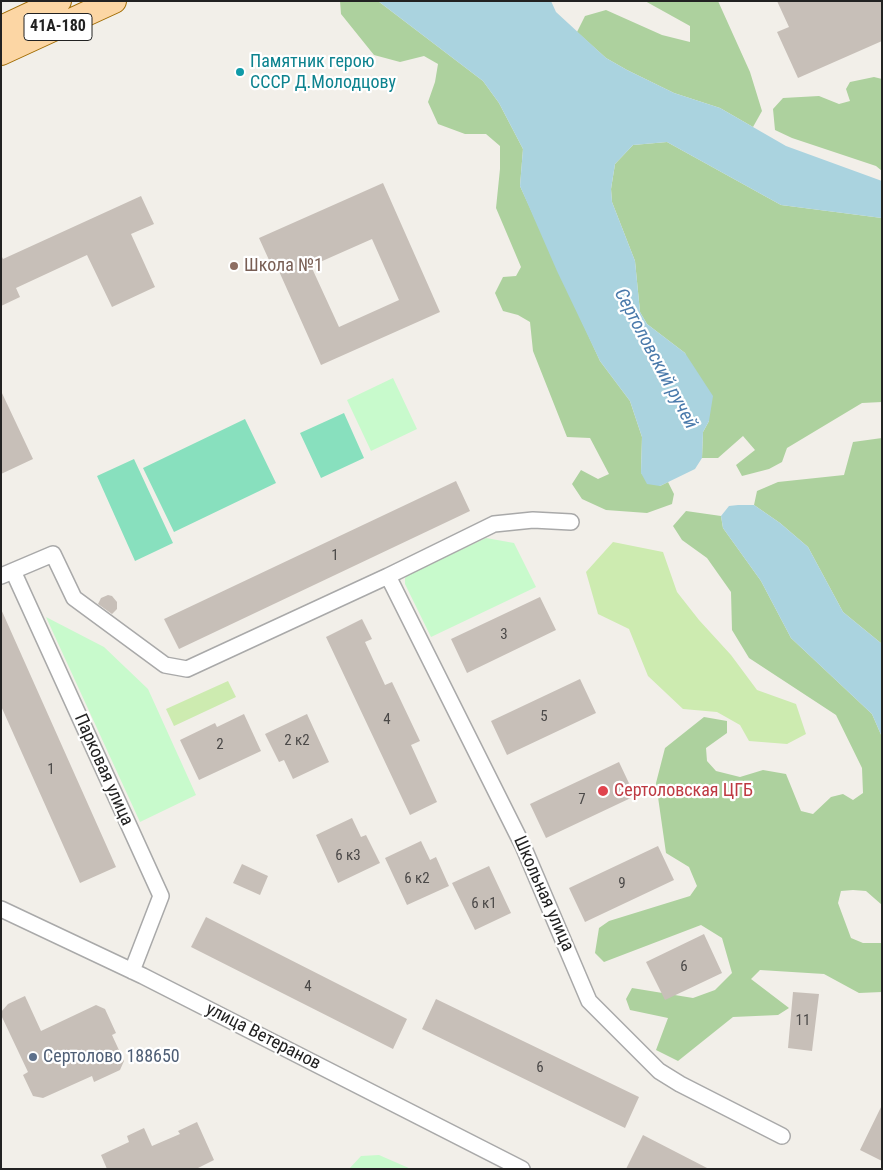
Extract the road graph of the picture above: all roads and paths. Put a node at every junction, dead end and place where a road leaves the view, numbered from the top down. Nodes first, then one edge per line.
1 (59, 1) edge
2 (114, 1) edge
3 (1, 28) edge
4 (1, 54) edge
5 (571, 522) dead end
6 (7, 574) edge
7 (388, 576) junction
8 (1, 909) edge
9 (132, 971) junction
10 (782, 1136) dead end
11 (522, 1169) edge

1 - 3 main road, 41А-180
2 - 4 main road, 41А-180
5 - 7 street
6 - 7 street
6 - 9 street, Парковая улица
7 - 10 street, Школьная улица
8 - 9 street, улица Ветеранов
9 - 11 street, улица Ветеранов

